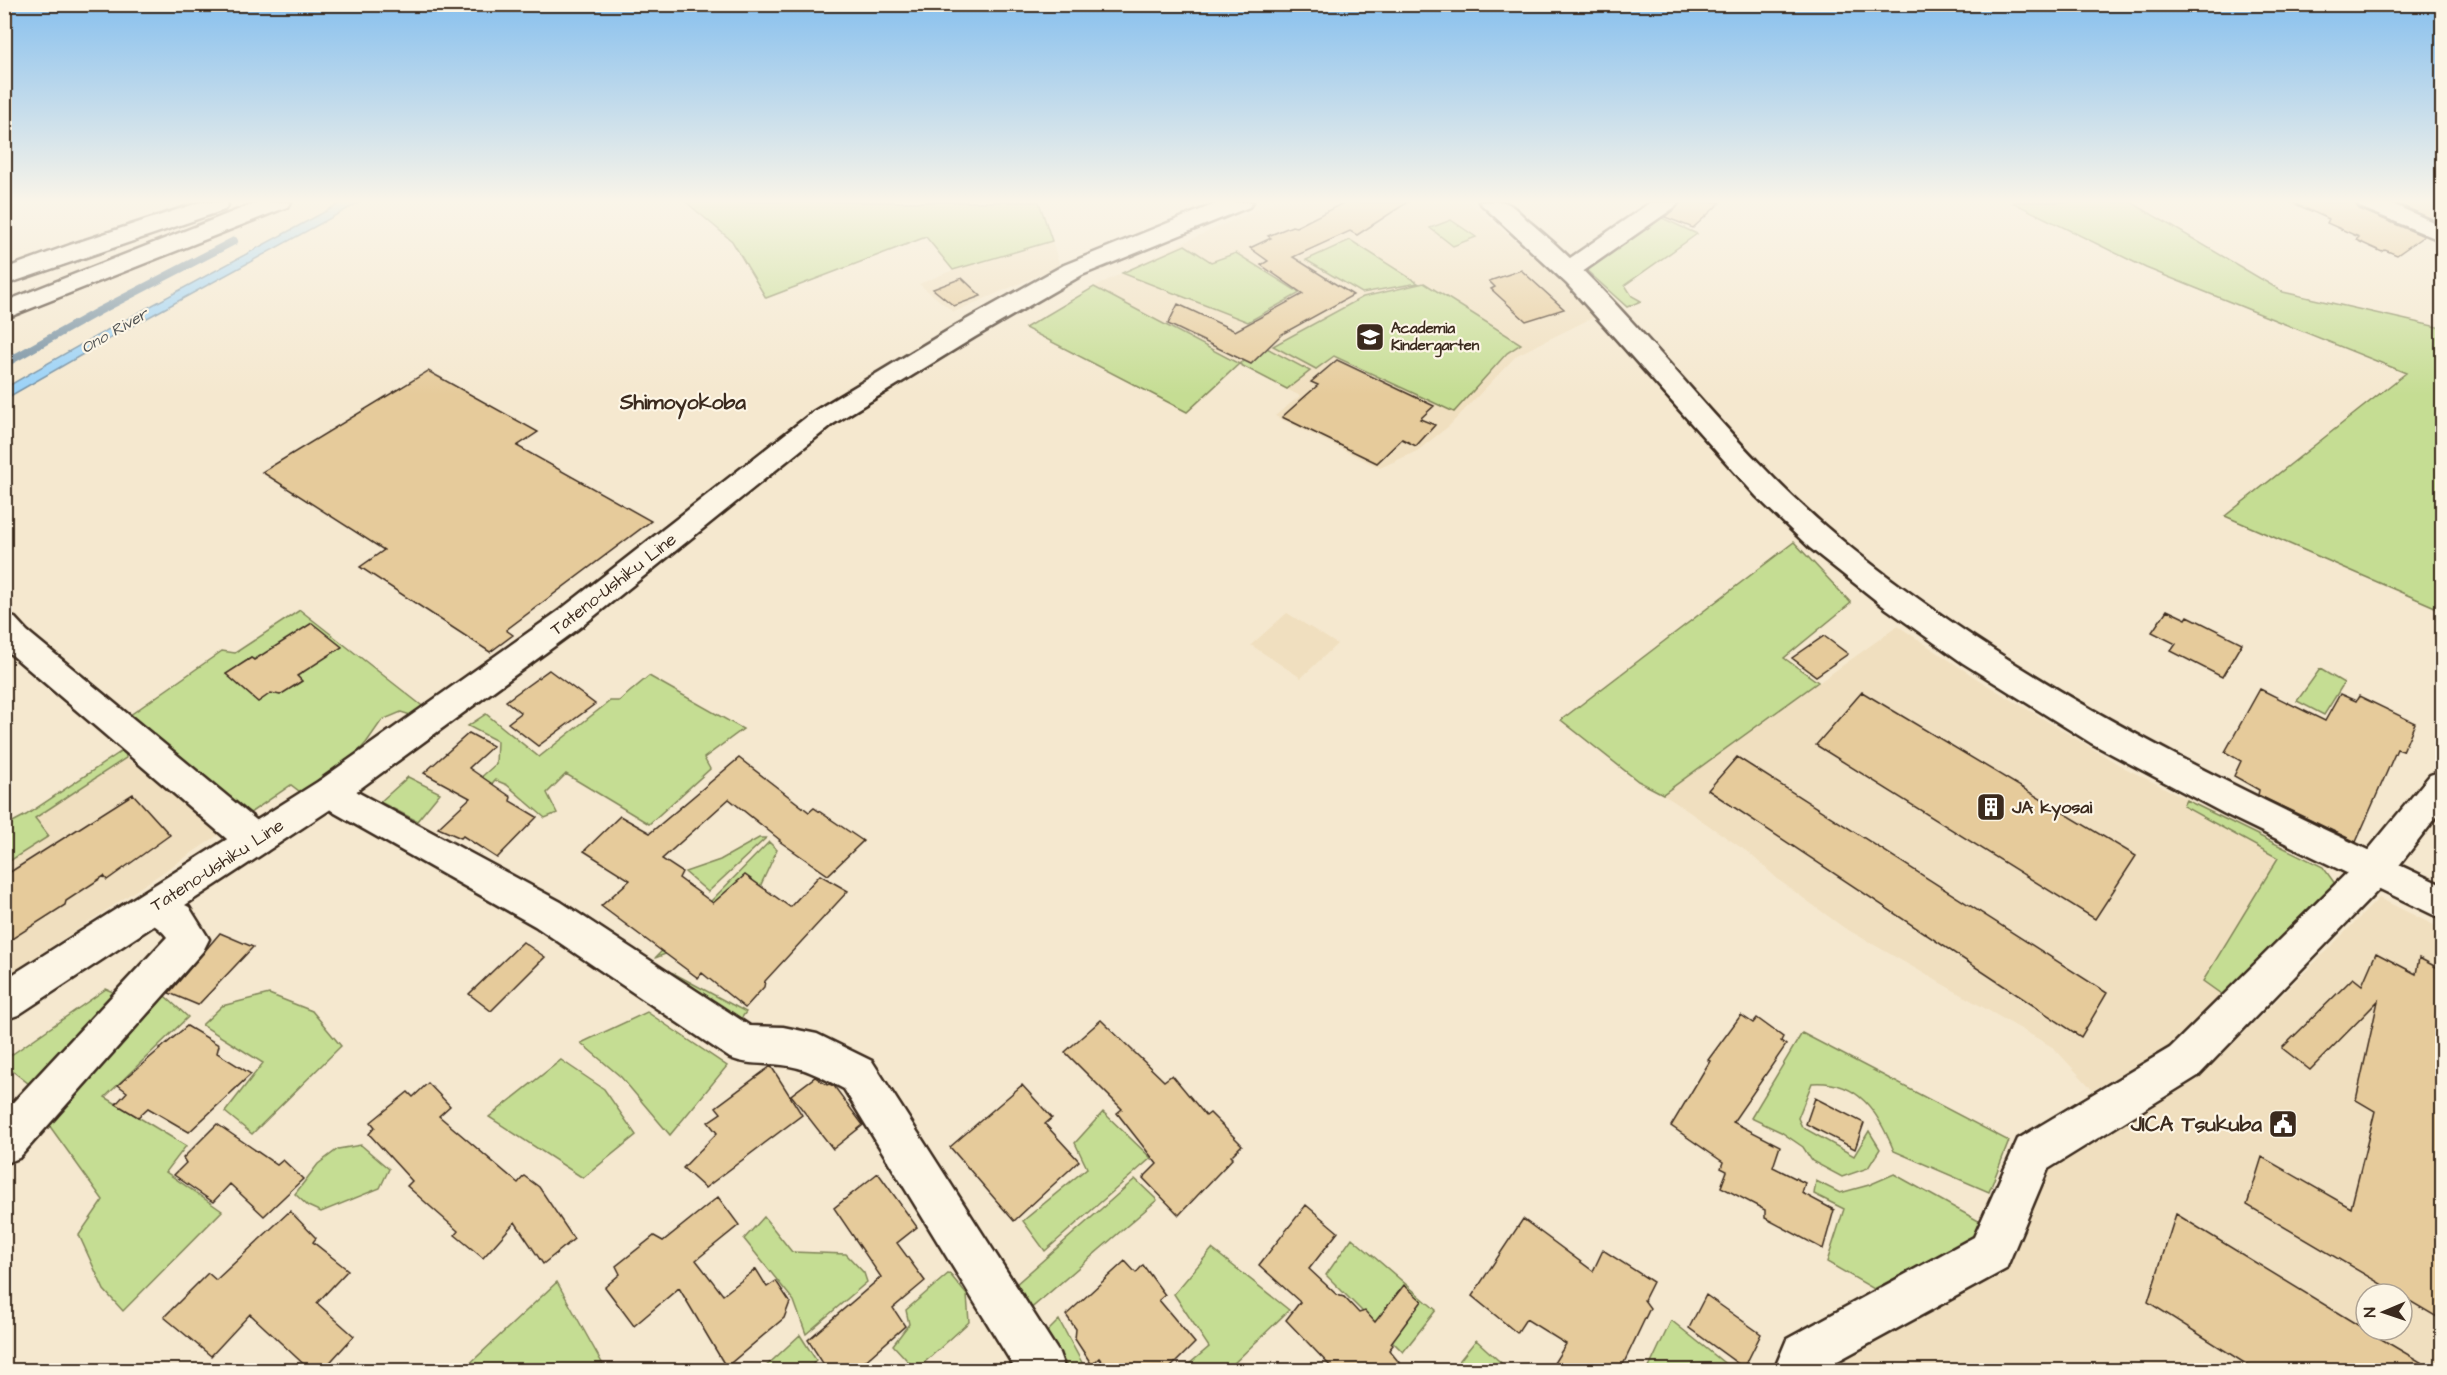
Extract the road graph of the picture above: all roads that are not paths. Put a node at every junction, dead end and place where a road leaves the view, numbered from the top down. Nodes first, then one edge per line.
1 (36, 266) edge
2 (67, 266) edge
3 (102, 266) edge
4 (139, 266) edge
5 (1082, 266) edge
6 (1565, 266) edge
7 (1575, 266) edge
8 (1569, 270) junction
9 (4, 278) edge
10 (4, 289) edge
11 (4, 311) edge
12 (4, 323) edge
13 (4, 626) edge
14 (2442, 785) edge
15 (331, 790) junction
16 (254, 840) junction
17 (2374, 870) junction
18 (2442, 903) edge
19 (154, 906) junction
20 (4, 1002) edge
21 (4, 1143) edge
22 (1042, 1371) edge
23 (1797, 1371) edge

1 - 9 main road
2 - 10 main road
3 - 11 main road
4 - 12 main road
5 - 15 main road, Tateno-Ushiku Line
6 - 8 main road
7 - 8 main road
8 - 17 main road
13 - 16 main road
14 - 17 main road
15 - 16 main road, Tateno-Ushiku Line
15 - 22 main road
16 - 19 main road, Tateno-Ushiku Line
17 - 18 main road
17 - 23 main road
19 - 20 main road, Tateno-Ushiku Line
19 - 21 main road

